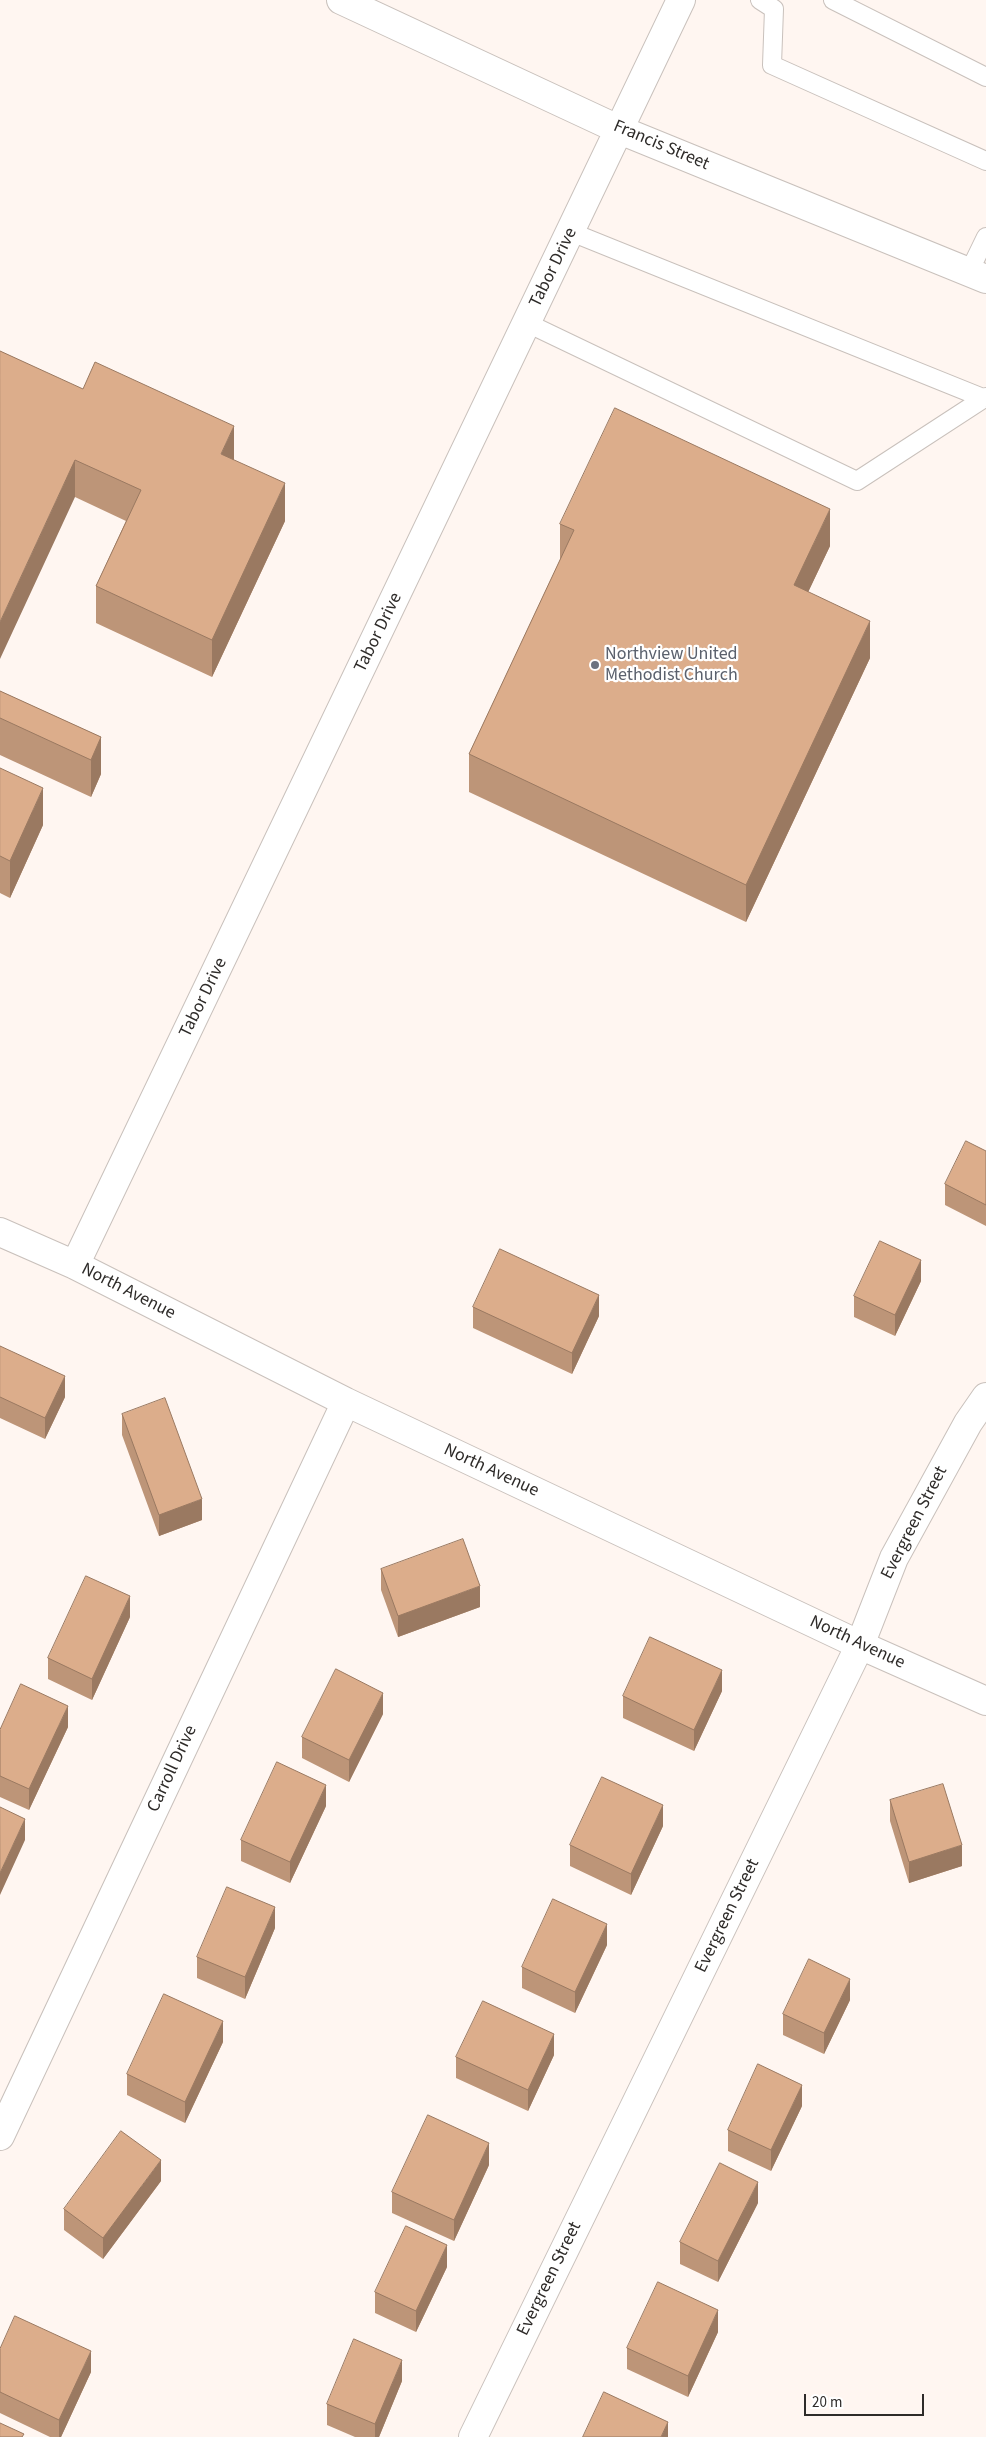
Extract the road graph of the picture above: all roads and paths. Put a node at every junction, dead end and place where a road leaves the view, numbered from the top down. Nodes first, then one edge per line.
1 (341, 0) edge
2 (681, 0) edge
3 (833, 0) edge
4 (774, 3) edge
5 (986, 77) edge
6 (620, 130) junction
7 (986, 161) edge
8 (571, 232) junction
9 (986, 237) edge
10 (977, 276) edge
11 (528, 323) junction
12 (985, 398) edge
13 (0, 1232) edge
14 (75, 1265) junction
15 (986, 1397) edge
16 (346, 1402) junction
17 (860, 1645) junction
18 (986, 1701) edge
19 (0, 2136) edge
20 (473, 2437) edge

1 - 6 street, Francis Street
2 - 6 street, Tabor Drive
3 - 5 lane
4 - 7 lane
6 - 8 street, Tabor Drive
6 - 10 street, Francis Street
8 - 11 street, Tabor Drive
8 - 12 lane
9 - 10 lane
11 - 12 lane
11 - 14 street, Tabor Drive
13 - 14 street, North Avenue
14 - 16 street, North Avenue
15 - 17 street, Evergreen Street
16 - 17 street, North Avenue
16 - 19 street, Carroll Drive
17 - 18 street, North Avenue
17 - 20 street, Evergreen Street

